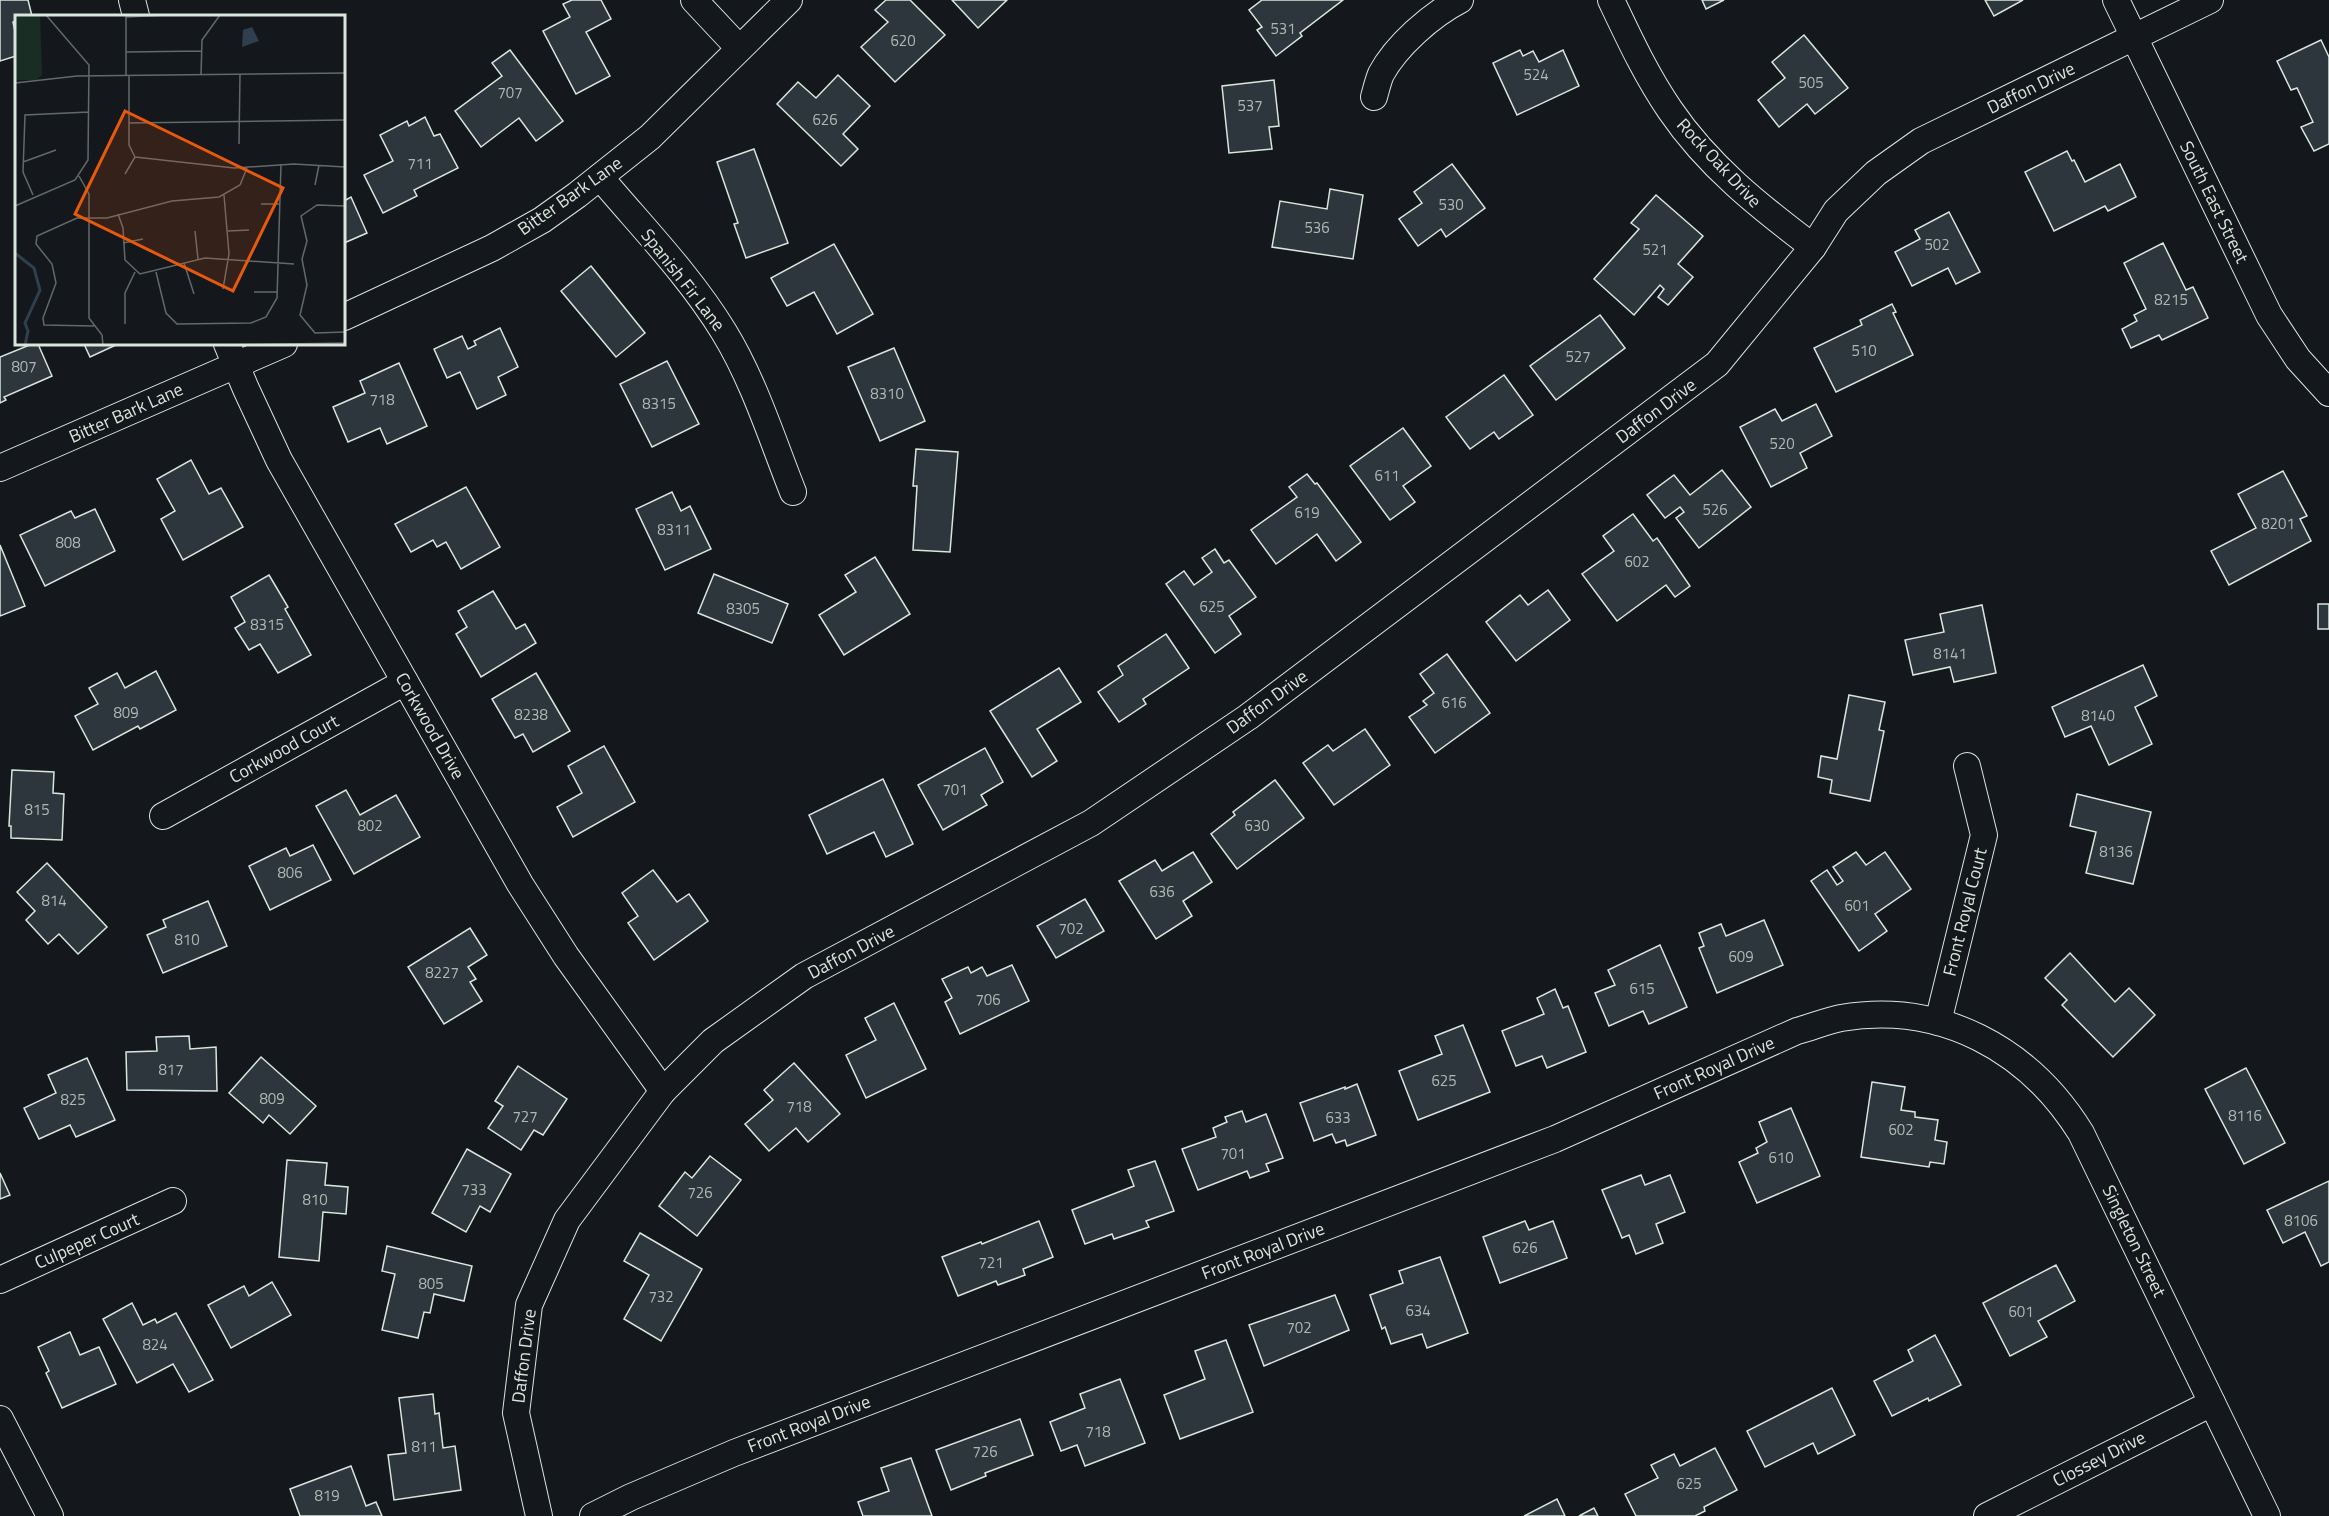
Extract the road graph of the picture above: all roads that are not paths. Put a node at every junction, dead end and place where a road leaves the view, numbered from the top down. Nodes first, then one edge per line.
1 (132, 0) edge
2 (694, 0) edge
3 (789, 0) edge
4 (1460, 0) edge
5 (1611, 0) edge
6 (2116, 0) edge
7 (2210, 0) edge
8 (136, 15) edge
9 (2134, 38) junction
10 (739, 48) junction
11 (1374, 97) dead end
12 (600, 177) junction
13 (1813, 247) junction
14 (345, 317) edge
15 (279, 345) edge
16 (232, 354) edge
17 (2329, 393) edge
18 (0, 468) edge
19 (793, 492) dead end
20 (405, 682) junction
21 (1967, 766) dead end
22 (163, 816) dead end
23 (1938, 1022) junction
24 (663, 1091) junction
25 (173, 1201) dead end
26 (0, 1280) edge
27 (2212, 1403) junction
28 (0, 1419) edge
29 (50, 1516) edge
30 (539, 1516) edge
31 (593, 1516) edge
32 (1987, 1516) edge
33 (2267, 1516) edge

1 - 8 street
2 - 10 street
3 - 10 street, Bitter Bark Lane
4 - 11 street
5 - 13 street, Rock Oak Drive
6 - 9 street, South East Street
7 - 9 street, Daffon Drive
9 - 13 street, Daffon Drive
9 - 17 street, South East Street
10 - 12 street, Bitter Bark Lane
12 - 14 street, Bitter Bark Lane
12 - 19 street, Spanish Fir Lane
13 - 24 street, Daffon Drive
15 - 16 street, Bitter Bark Lane
16 - 18 street, Bitter Bark Lane
16 - 20 street, Corkwood Drive
20 - 22 street, Corkwood Court
20 - 24 street, Corkwood Drive
21 - 23 street, Front Royal Court
23 - 27 street, Singleton Street
23 - 31 street, Front Royal Drive
24 - 30 street, Daffon Drive
25 - 26 street, Culpeper Court
27 - 32 street, Clossey Drive
27 - 33 street, Singleton Street
28 - 29 street

